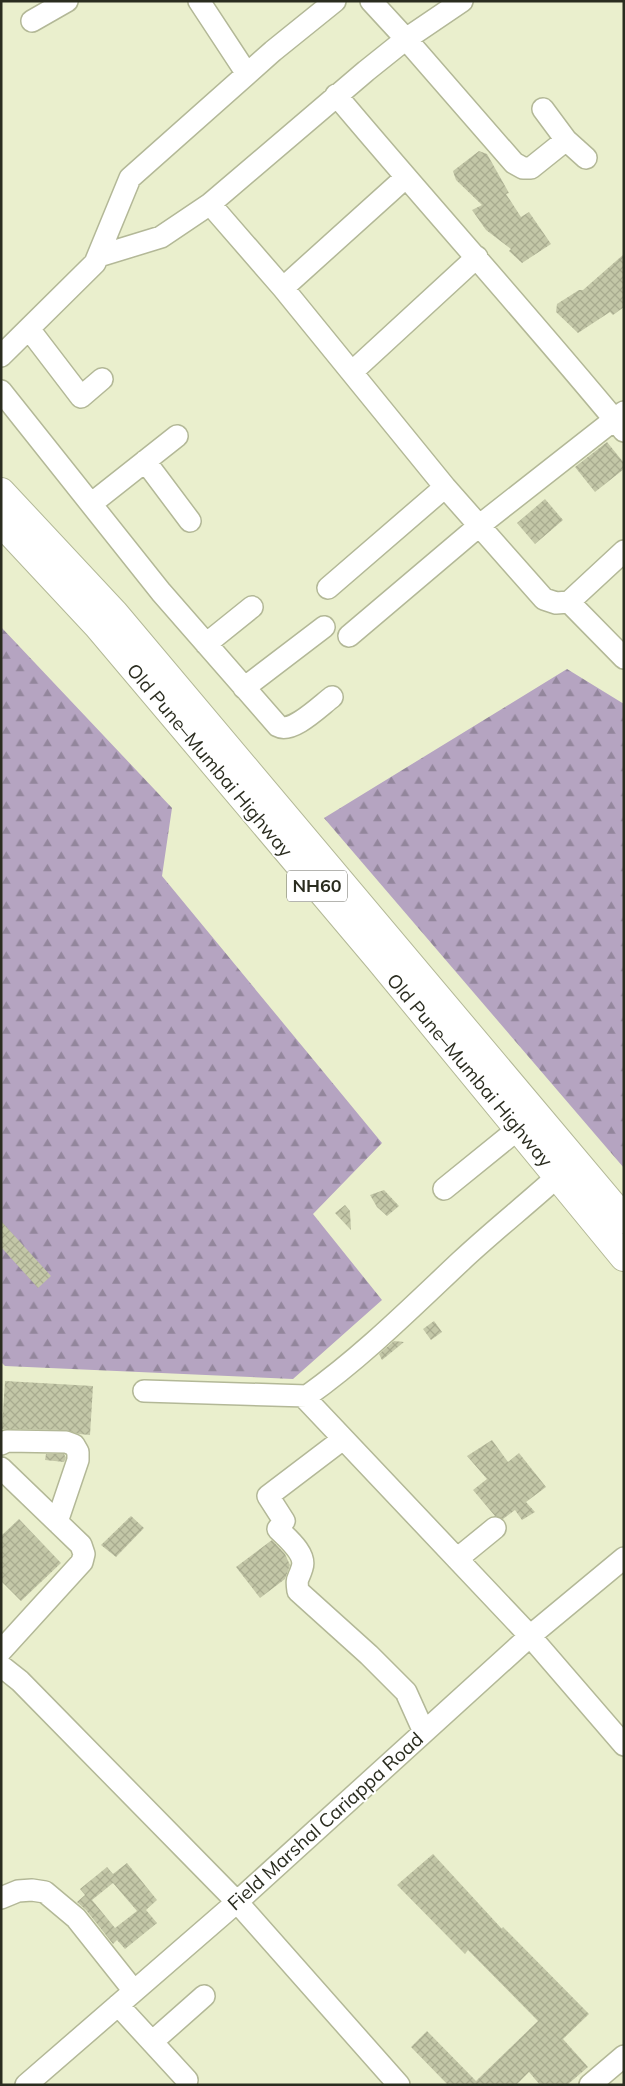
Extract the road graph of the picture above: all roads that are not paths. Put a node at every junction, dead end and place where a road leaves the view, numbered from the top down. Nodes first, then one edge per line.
1 (67, 1) edge
2 (199, 1) edge
3 (335, 1) edge
4 (371, 1) edge
5 (462, 1) edge
6 (32, 21) dead end
7 (406, 39) junction
8 (247, 74) junction
9 (336, 95) junction
10 (542, 109) dead end
11 (566, 140) junction
12 (586, 158) dead end
13 (405, 178) junction
14 (210, 204) junction
15 (99, 256) junction
16 (477, 257) junction
17 (283, 288) junction
18 (29, 329) junction
19 (1, 356) edge
20 (352, 372) junction
21 (102, 379) dead end
22 (1, 391) edge
23 (621, 421) edge
24 (177, 436) dead end
25 (146, 461) junction
26 (444, 487) junction
27 (1, 492) edge
28 (90, 504) junction
29 (190, 521) dead end
30 (1, 522) edge
31 (480, 525) junction
32 (624, 551) edge
33 (328, 588) dead end
34 (569, 602) junction
35 (252, 607) dead end
36 (324, 627) dead end
37 (349, 636) dead end
38 (206, 644) junction
39 (624, 658) edge
40 (244, 688) junction
41 (332, 697) dead end
42 (518, 1129) junction
43 (558, 1176) junction
44 (444, 1189) dead end
45 (624, 1219) edge
46 (624, 1256) edge
47 (144, 1390) dead end
48 (304, 1396) junction
49 (344, 1439) junction
50 (1, 1444) edge
51 (1, 1468) edge
52 (57, 1522) junction
53 (494, 1528) dead end
54 (624, 1558) edge
55 (457, 1559) junction
56 (530, 1636) junction
57 (1, 1651) edge
58 (1, 1666) edge
59 (424, 1732) junction
60 (624, 1745) edge
61 (1, 1898) edge
62 (237, 1902) junction
63 (134, 1991) junction
64 (204, 1996) dead end
65 (118, 2005) junction
66 (152, 2042) junction
67 (624, 2056) edge
68 (187, 2080) dead end
69 (26, 2085) edge
70 (399, 2085) edge
71 (590, 2085) edge

1 - 6 street
2 - 8 street
3 - 8 street
4 - 7 street
5 - 7 street
7 - 9 street
7 - 11 street
8 - 15 street
9 - 13 street
9 - 14 street
10 - 11 street
11 - 12 street
13 - 16 street
13 - 17 street
14 - 15 street
14 - 17 street
15 - 18 street
16 - 20 street
16 - 23 street
17 - 20 street
18 - 19 street
18 - 21 street
20 - 26 street
22 - 28 street
23 - 31 street
24 - 25 street
25 - 28 street
25 - 29 street
26 - 31 street
26 - 33 street
27 - 45 highway, Old Pune–Mumbai Highway / NH60
28 - 38 street
30 - 42 highway, Old Pune–Mumbai Highway / NH60
31 - 34 street
31 - 37 street
32 - 34 street
34 - 39 street
35 - 38 street
36 - 40 street
38 - 40 street
40 - 41 street
42 - 43 highway, Old Pune–Mumbai Highway / NH60
42 - 44 street
43 - 46 highway, Old Pune–Mumbai Highway / NH60
43 - 48 street
47 - 48 street
48 - 49 street
49 - 55 street
49 - 59 street
50 - 52 street
51 - 52 street
52 - 57 street
53 - 55 street
54 - 56 street, Field Marshal Cariappa Road
55 - 56 street
56 - 59 street, Field Marshal Cariappa Road
56 - 60 street
58 - 62 street
59 - 62 street, Field Marshal Cariappa Road
61 - 63 street
62 - 63 street, Field Marshal Cariappa Road
62 - 70 street
63 - 65 street, Field Marshal Cariappa Road
64 - 66 street
65 - 66 street
65 - 69 street, Field Marshal Cariappa Road
66 - 68 street
67 - 71 street

